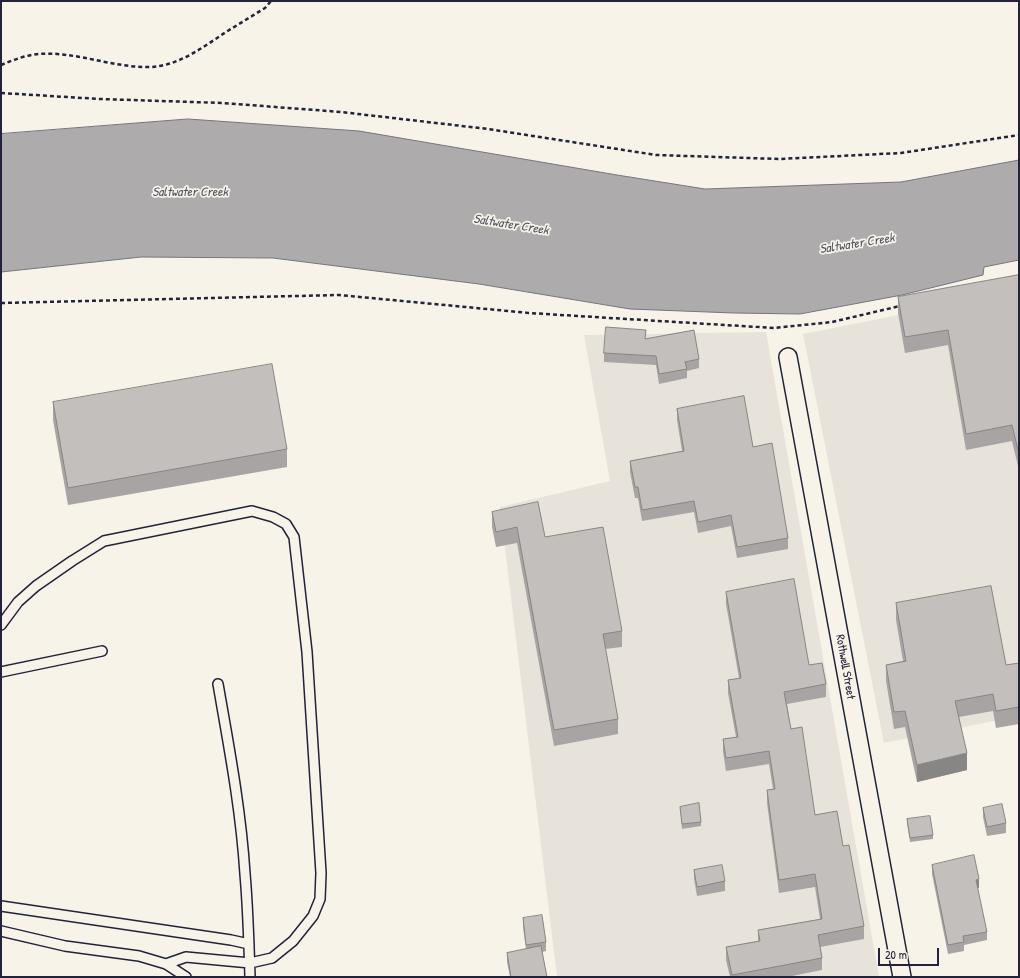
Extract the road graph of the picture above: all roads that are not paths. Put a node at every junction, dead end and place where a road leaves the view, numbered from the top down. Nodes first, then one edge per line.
1 (788, 357) dead end
2 (1, 625) edge
3 (102, 651) dead end
4 (1, 672) edge
5 (218, 684) dead end
6 (1, 906) edge
7 (1, 931) edge
8 (249, 944) junction
9 (250, 963) junction
10 (166, 964) junction
11 (186, 977) edge
12 (250, 977) edge
13 (902, 977) edge

1 - 13 street, Rothwell Street
2 - 9 lane
3 - 4 lane
5 - 8 lane
6 - 8 lane
7 - 10 lane
8 - 9 lane
9 - 10 lane
9 - 12 lane
10 - 11 lane

